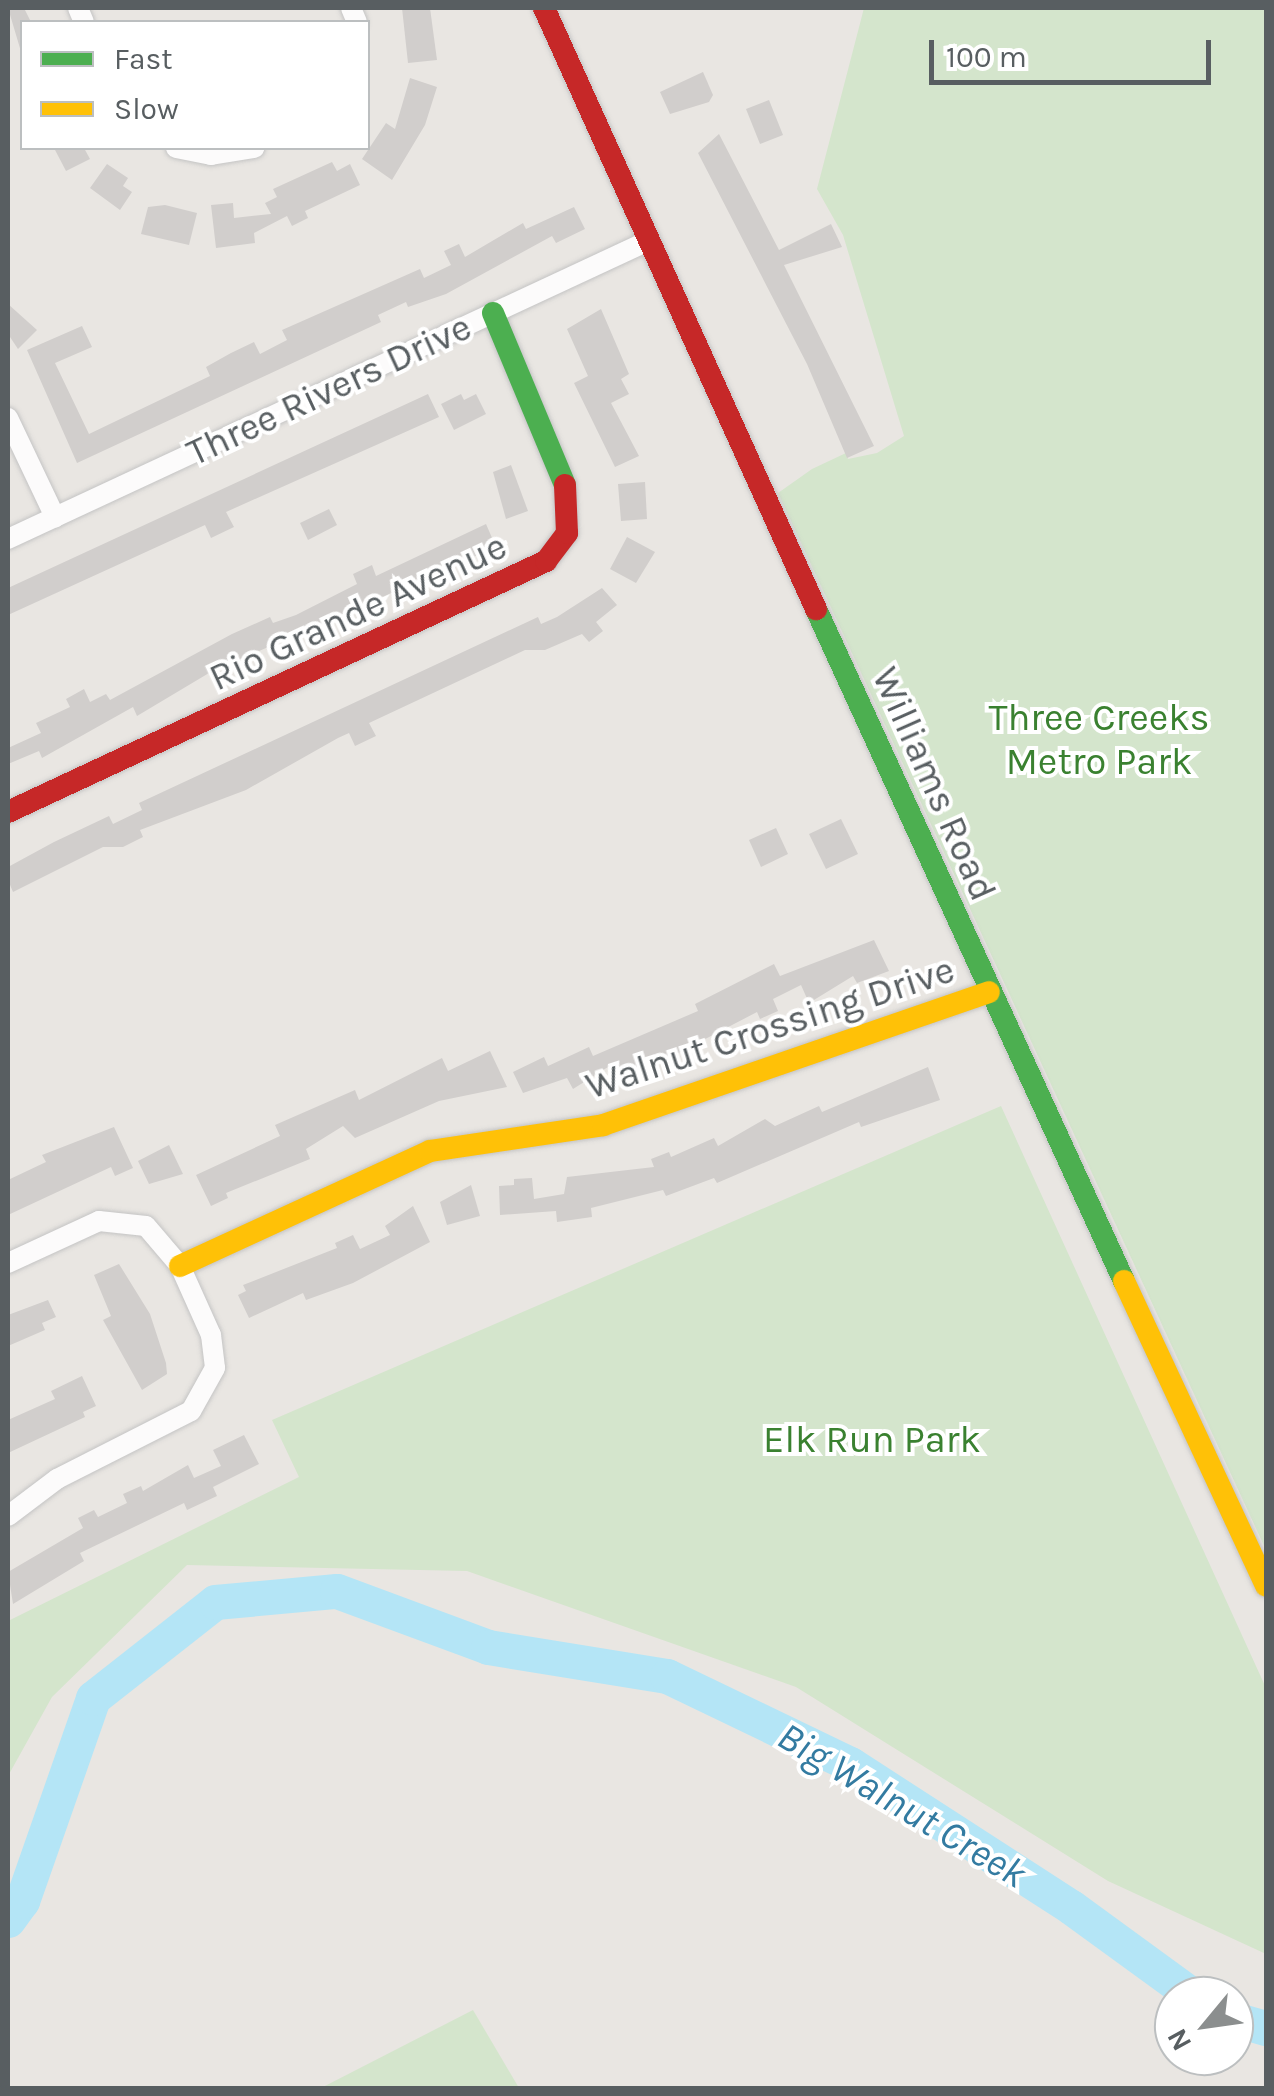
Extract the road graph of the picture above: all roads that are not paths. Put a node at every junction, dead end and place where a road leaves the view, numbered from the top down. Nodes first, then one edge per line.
1 (544, 8) edge
2 (186, 150) edge
3 (242, 150) edge
4 (650, 240) junction
5 (492, 313) junction
6 (8, 418) edge
7 (54, 517) junction
8 (8, 539) edge
9 (8, 812) edge
10 (989, 992) junction
11 (8, 1262) edge
12 (180, 1266) junction
13 (8, 1516) edge
14 (1266, 1586) edge

1 - 4 main road, Williams Road
2 - 3 street
4 - 5 street, Three Rivers Drive
4 - 10 main road, Williams Road
5 - 7 street, Three Rivers Drive
5 - 9 main road, Rio Grande Avenue
6 - 7 street
7 - 8 street, Three Rivers Drive
10 - 12 main road, Walnut Crossing Drive
10 - 14 main road, Williams Road
11 - 12 street
12 - 13 street

